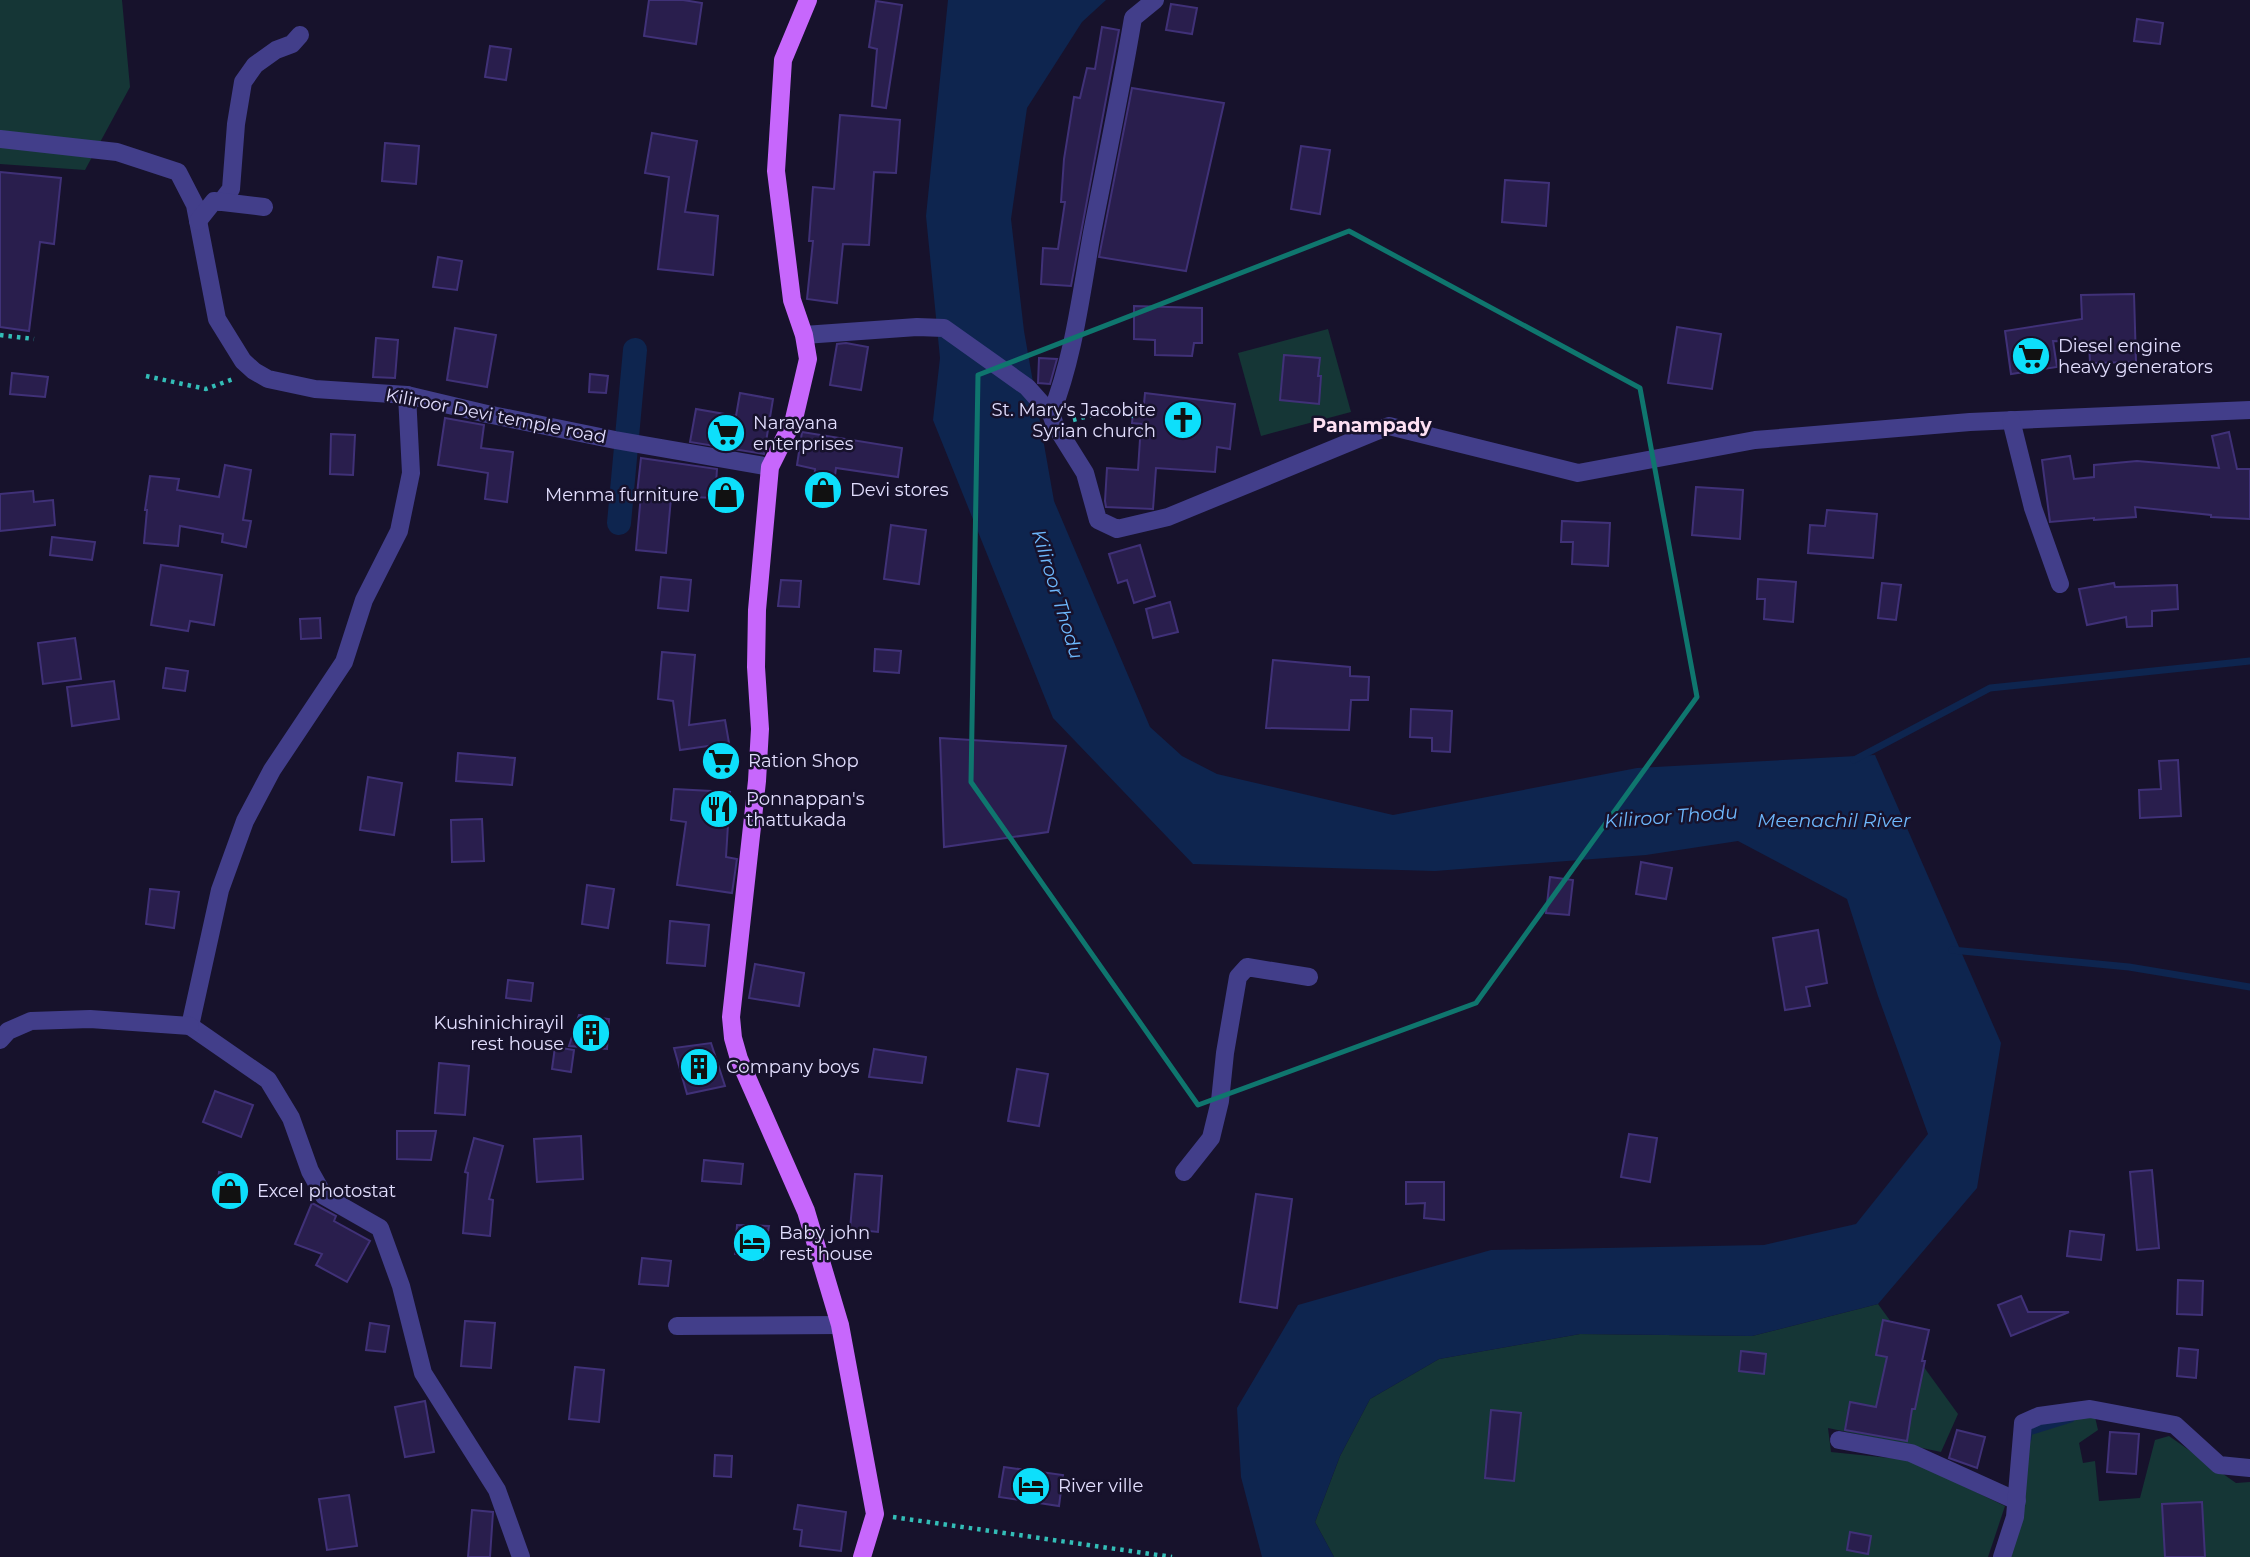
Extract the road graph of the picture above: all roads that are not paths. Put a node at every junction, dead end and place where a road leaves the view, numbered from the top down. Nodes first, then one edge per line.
1 (808, 0) edge
2 (1154, 0) edge
3 (300, 35) dead end
4 (0, 139) edge
5 (221, 202) junction
6 (264, 207) dead end
7 (198, 221) junction
8 (804, 335) junction
9 (407, 395) junction
10 (2250, 410) edge
11 (1049, 415) junction
12 (2011, 420) junction
13 (770, 467) junction
14 (2060, 584) dead end
15 (1309, 977) dead end
16 (190, 1026) junction
17 (0, 1040) edge
18 (1184, 1172) dead end
19 (841, 1325) junction
20 (677, 1326) dead end
21 (1839, 1440) dead end
22 (2250, 1468) edge
23 (2017, 1502) junction
24 (521, 1557) edge
25 (862, 1557) edge
26 (2002, 1557) edge

1 - 8 main road
2 - 11 street
3 - 5 street
4 - 7 street
5 - 6 street
5 - 7 street
7 - 9 street, Kiliroor Devi temple road
8 - 11 street
8 - 13 main road
9 - 13 street, Kiliroor Devi temple road
9 - 16 street
10 - 12 street
11 - 12 street
12 - 14 street
13 - 19 main road
15 - 18 street
16 - 17 street
16 - 24 street
19 - 20 street
19 - 25 main road
21 - 23 street
22 - 23 street
23 - 26 street

